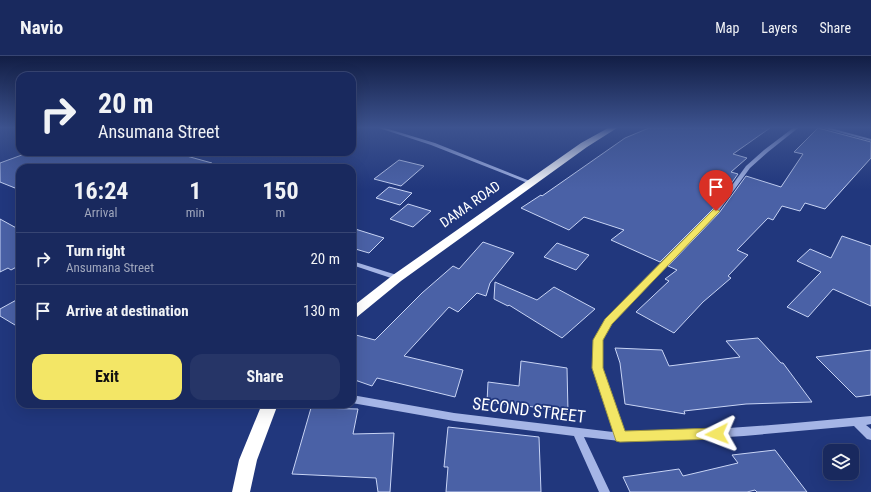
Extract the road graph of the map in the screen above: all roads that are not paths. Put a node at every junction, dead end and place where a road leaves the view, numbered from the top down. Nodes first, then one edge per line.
1 (444, 148) edge
2 (579, 148) edge
3 (768, 148) edge
4 (532, 183) junction
5 (356, 264) edge
6 (397, 278) junction
7 (356, 311) edge
8 (356, 400) edge
9 (268, 408) edge
10 (871, 420) edge
11 (858, 422) junction
12 (577, 432) junction
13 (871, 436) edge
14 (620, 437) junction
15 (241, 492) edge
16 (605, 492) edge

1 - 4 street
2 - 4 highway, DAMA ROAD
3 - 14 street
4 - 6 highway, DAMA ROAD
5 - 6 street
6 - 7 highway, DAMA ROAD
8 - 12 street, SECOND STREET
9 - 15 highway
10 - 11 street, SECOND STREET
11 - 13 street
11 - 14 street, SECOND STREET
12 - 14 street, SECOND STREET
12 - 16 street

